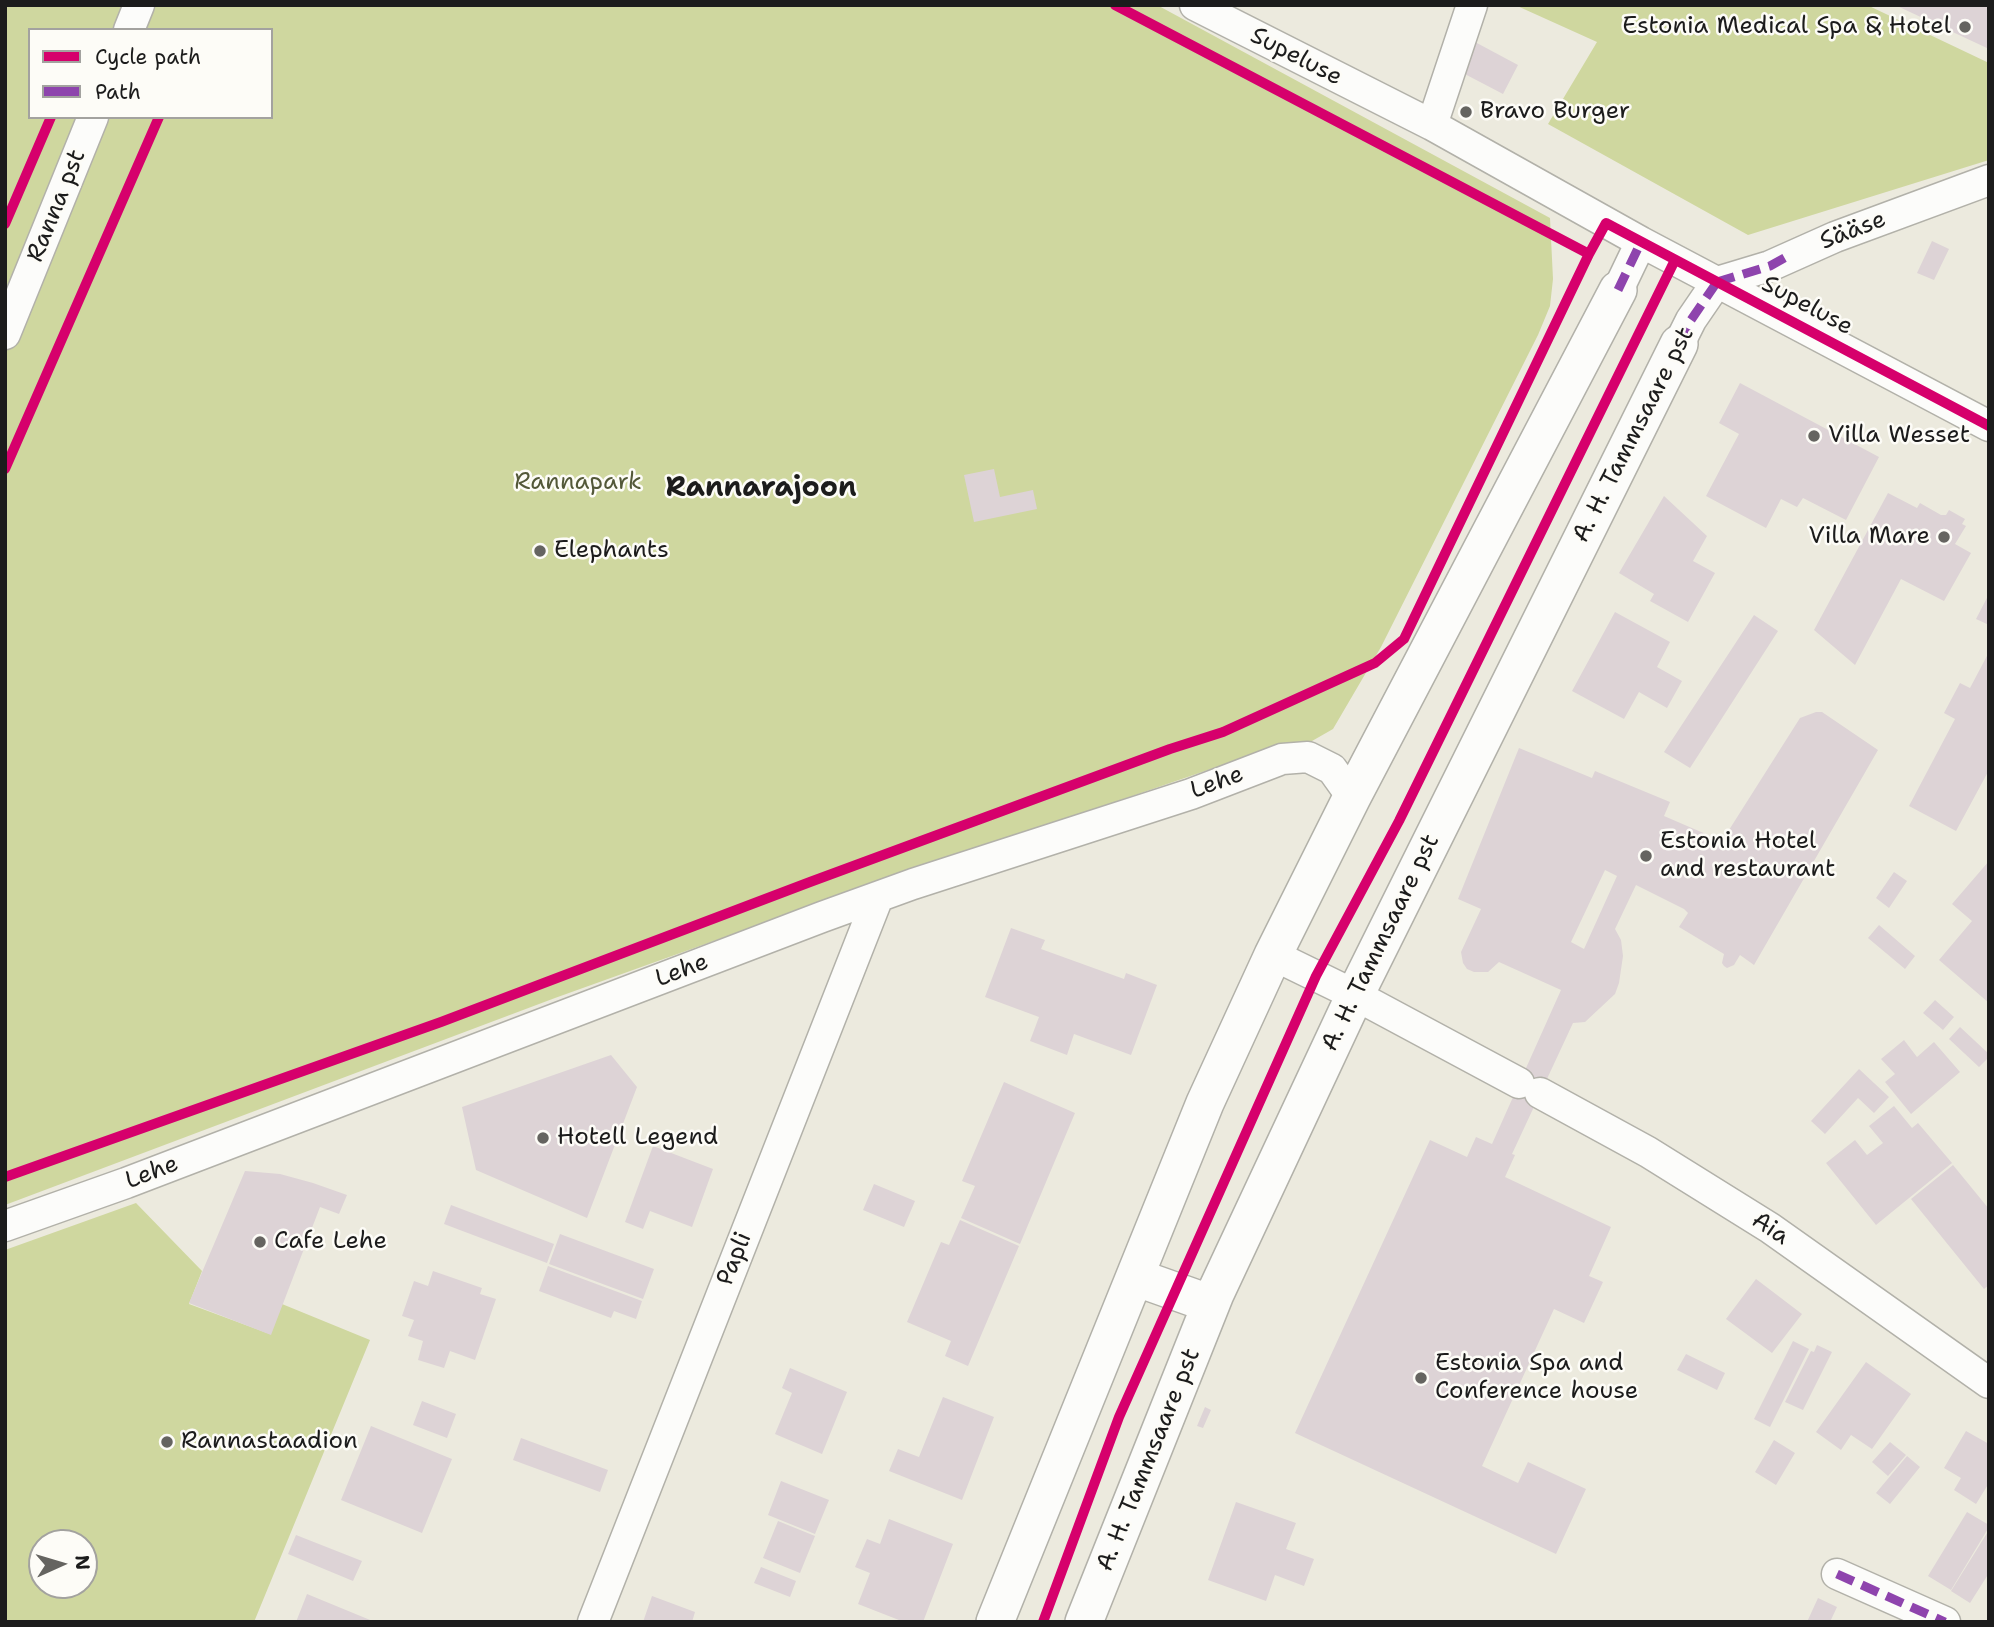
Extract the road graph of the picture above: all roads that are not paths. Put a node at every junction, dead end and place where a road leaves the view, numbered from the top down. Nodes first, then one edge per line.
1 (139, 5) edge
2 (1195, 5) edge
3 (1472, 5) edge
4 (130, 28) edge
5 (92, 119) edge
6 (1432, 125) junction
7 (1989, 180) edge
8 (1641, 242) junction
9 (1717, 282) junction
10 (1618, 290) joint
11 (5, 334) edge
12 (1679, 344) joint
13 (1989, 426) edge
14 (1352, 797) junction
15 (878, 897) junction
16 (1273, 955) junction
17 (1355, 995) junction
18 (5, 1226) edge
19 (1135, 1277) junction
20 (1210, 1304) junction
21 (1989, 1383) edge
22 (1837, 1574) dead end
23 (593, 1622) edge
24 (995, 1622) edge
25 (1084, 1622) edge
26 (1945, 1622) edge

1 - 4 street
2 - 6 street, Supeluse
3 - 6 street
5 - 11 street, Ranna pst
6 - 8 street, Supeluse
7 - 9 street, Sääse
8 - 9 street, Supeluse
8 - 10 street
9 - 12 street, A. H. Tammsaare pst
9 - 13 street, Supeluse
10 - 14 street
12 - 17 street, A. H. Tammsaare pst
14 - 15 street, Lehe
14 - 16 street
15 - 18 street, Lehe
15 - 23 street, Papli
16 - 17 street, Aia
16 - 19 street
17 - 20 street, A. H. Tammsaare pst
17 - 21 street, Aia
19 - 20 street
19 - 24 street
20 - 25 street, A. H. Tammsaare pst
22 - 26 street

